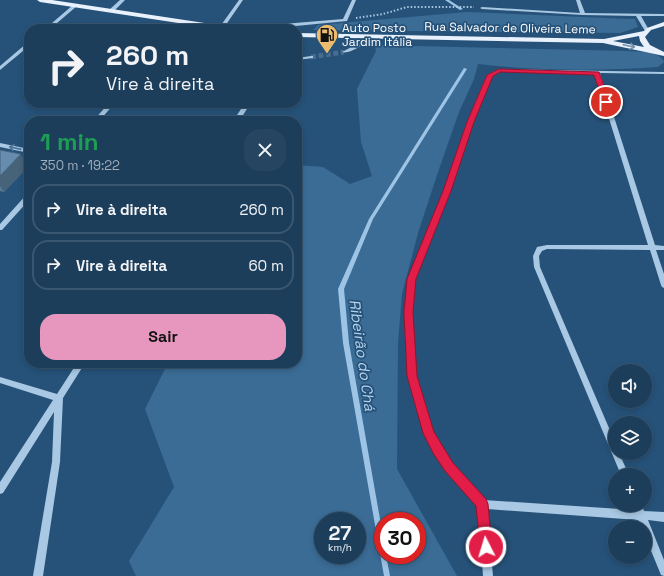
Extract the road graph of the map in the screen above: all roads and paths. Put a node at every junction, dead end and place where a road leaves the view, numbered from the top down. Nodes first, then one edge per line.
1 (40, 0) edge
2 (123, 0) edge
3 (241, 0) edge
4 (354, 0) edge
5 (578, 0) edge
6 (75, 6) junction
7 (469, 6) dead end
8 (482, 8) dead end
9 (111, 11) junction
10 (583, 14) junction
11 (637, 14) junction
12 (664, 15) edge
13 (345, 20) junction
14 (185, 22) joint
15 (53, 24) edge
16 (197, 24) edge
17 (223, 24) edge
18 (295, 24) edge
19 (664, 24) edge
20 (646, 31) junction
21 (302, 35) edge
22 (372, 36) junction
23 (603, 41) junction
24 (24, 48) edge
25 (655, 51) junction
26 (344, 52) tunnel mouth
27 (664, 54) edge
28 (311, 57) tunnel mouth
29 (302, 58) edge
30 (664, 67) edge
31 (0, 69) edge
32 (597, 73) junction
33 (653, 73) junction
34 (664, 73) edge
35 (108, 108) edge
36 (100, 116) edge
37 (0, 145) edge
38 (24, 150) edge
39 (24, 202) edge
40 (0, 228) edge
41 (652, 248) junction
42 (664, 248) edge
43 (664, 285) edge
44 (78, 368) edge
45 (0, 380) edge
46 (59, 398) junction
47 (608, 435) edge
48 (0, 490) edge
49 (482, 504) junction
50 (640, 512) edge
51 (642, 516) junction
52 (664, 517) edge
53 (664, 572) edge
54 (38, 576) edge
55 (488, 576) edge

1 - 6 main road
2 - 9 street
3 - 17 street
4 - 13 street
5 - 10 street
6 - 9 main road
6 - 15 street
7 - 13 path
8 - 10 street
9 - 14 main road
10 - 11 street
11 - 12 street
11 - 20 street
13 - 18 street
14 - 16 main road
19 - 20 main road
20 - 23 main road
20 - 25 main road
21 - 22 main road, Rua Salvador de Oliveira Leme
22 - 23 main road, Rua Salvador de Oliveira Leme
22 - 26 street
23 -> 25 main road
24 - 31 street
25 - 27 main road
28 - 29 street
30 - 33 street
32 - 33 street
32 - 41 street
32 - 49 street
33 - 34 street
35 - 36 street
38 -> 37 street
39 - 40 street
41 - 42 street
41 - 43 street
41 - 47 street
44 - 46 street
45 - 46 street
46 - 48 street
46 - 54 street
49 - 51 street
49 - 55 street
50 - 51 street
51 - 52 street
51 - 53 street

